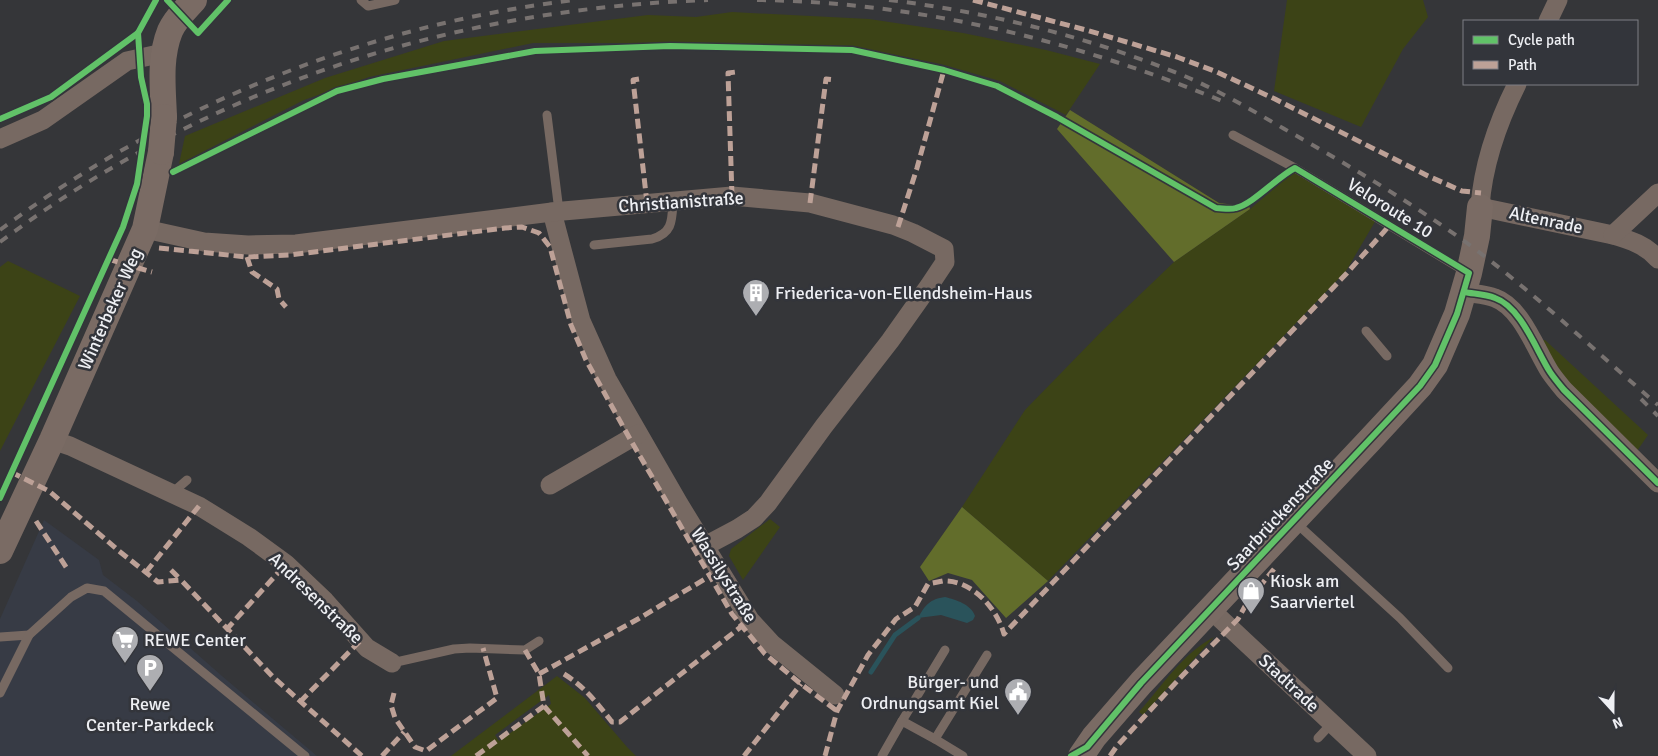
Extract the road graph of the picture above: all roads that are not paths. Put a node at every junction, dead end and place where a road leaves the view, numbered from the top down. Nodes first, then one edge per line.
1 (194, 0) edge
2 (361, 0) edge
3 (395, 0) edge
4 (1558, 0) edge
5 (1548, 20) edge
6 (163, 53) junction
7 (1516, 85) edge
8 (547, 115) dead end
9 (1233, 135) dead end
10 (0, 139) edge
11 (1658, 193) edge
12 (672, 201) junction
13 (1480, 207) junction
14 (556, 212) junction
15 (145, 229) junction
16 (1613, 235) junction
17 (594, 246) dead end
18 (1658, 259) edge
19 (1467, 283) junction
20 (1366, 331) dead end
21 (1387, 356) dead end
22 (638, 434) junction
23 (52, 440) junction
24 (187, 480) dead end
25 (1658, 484) edge
26 (550, 485) dead end
27 (172, 493) junction
28 (1294, 522) junction
29 (705, 546) junction
30 (0, 551) edge
31 (1211, 610) junction
32 (29, 635) junction
33 (0, 637) edge
34 (539, 642) dead end
35 (945, 650) dead end
36 (987, 655) dead end
37 (392, 663) joint
38 (1448, 668) dead end
39 (0, 693) edge
40 (835, 695) dead end
41 (902, 721) junction
42 (1332, 723) junction
43 (1318, 738) dead end
44 (935, 739) junction
45 (305, 756) edge
46 (882, 756) edge
47 (963, 756) edge
48 (1081, 756) edge
49 (1367, 756) edge

1 - 6 street, Winterbeker Weg
2 - 3 lane
4 - 5 street
6 - 10 street
6 - 15 street, Winterbeker Weg, bridge
7 - 13 street
8 - 14 lane
9 - 19 lane, Veloroute 10
11 - 16 street
12 - 14 street, Christianistraße
12 - 17 lane
12 - 29 street, Christianistraße
13 - 16 street, Altenrade
13 - 19 street, Saarbrückenstraße
14 - 15 street, Christianistraße
14 - 22 street, Wassilystraße
15 - 23 street, Winterbeker Weg
16 - 18 street, Altenrade
19 - 25 street
19 - 28 street, Saarbrückenstraße
20 - 21 lane
22 - 26 street
22 - 29 street, Wassilystraße
23 - 27 street, Andresenstraße
23 - 30 street, Winterbeker Weg
24 - 27 lane
27 - 37 street, Andresenstraße
28 - 31 street, Saarbrückenstraße
28 - 38 lane
29 - 40 street, Wassilystraße
31 - 42 street, Stadtrade
31 - 48 street, Saarbrückenstraße
32 - 33 lane
32 - 39 lane
32 - 45 lane
34 - 37 lane, Andresenstraße
35 - 41 lane
36 - 44 lane
41 - 44 lane
41 - 46 lane
42 - 43 lane
42 - 49 street, Stadtrade
44 - 47 lane

